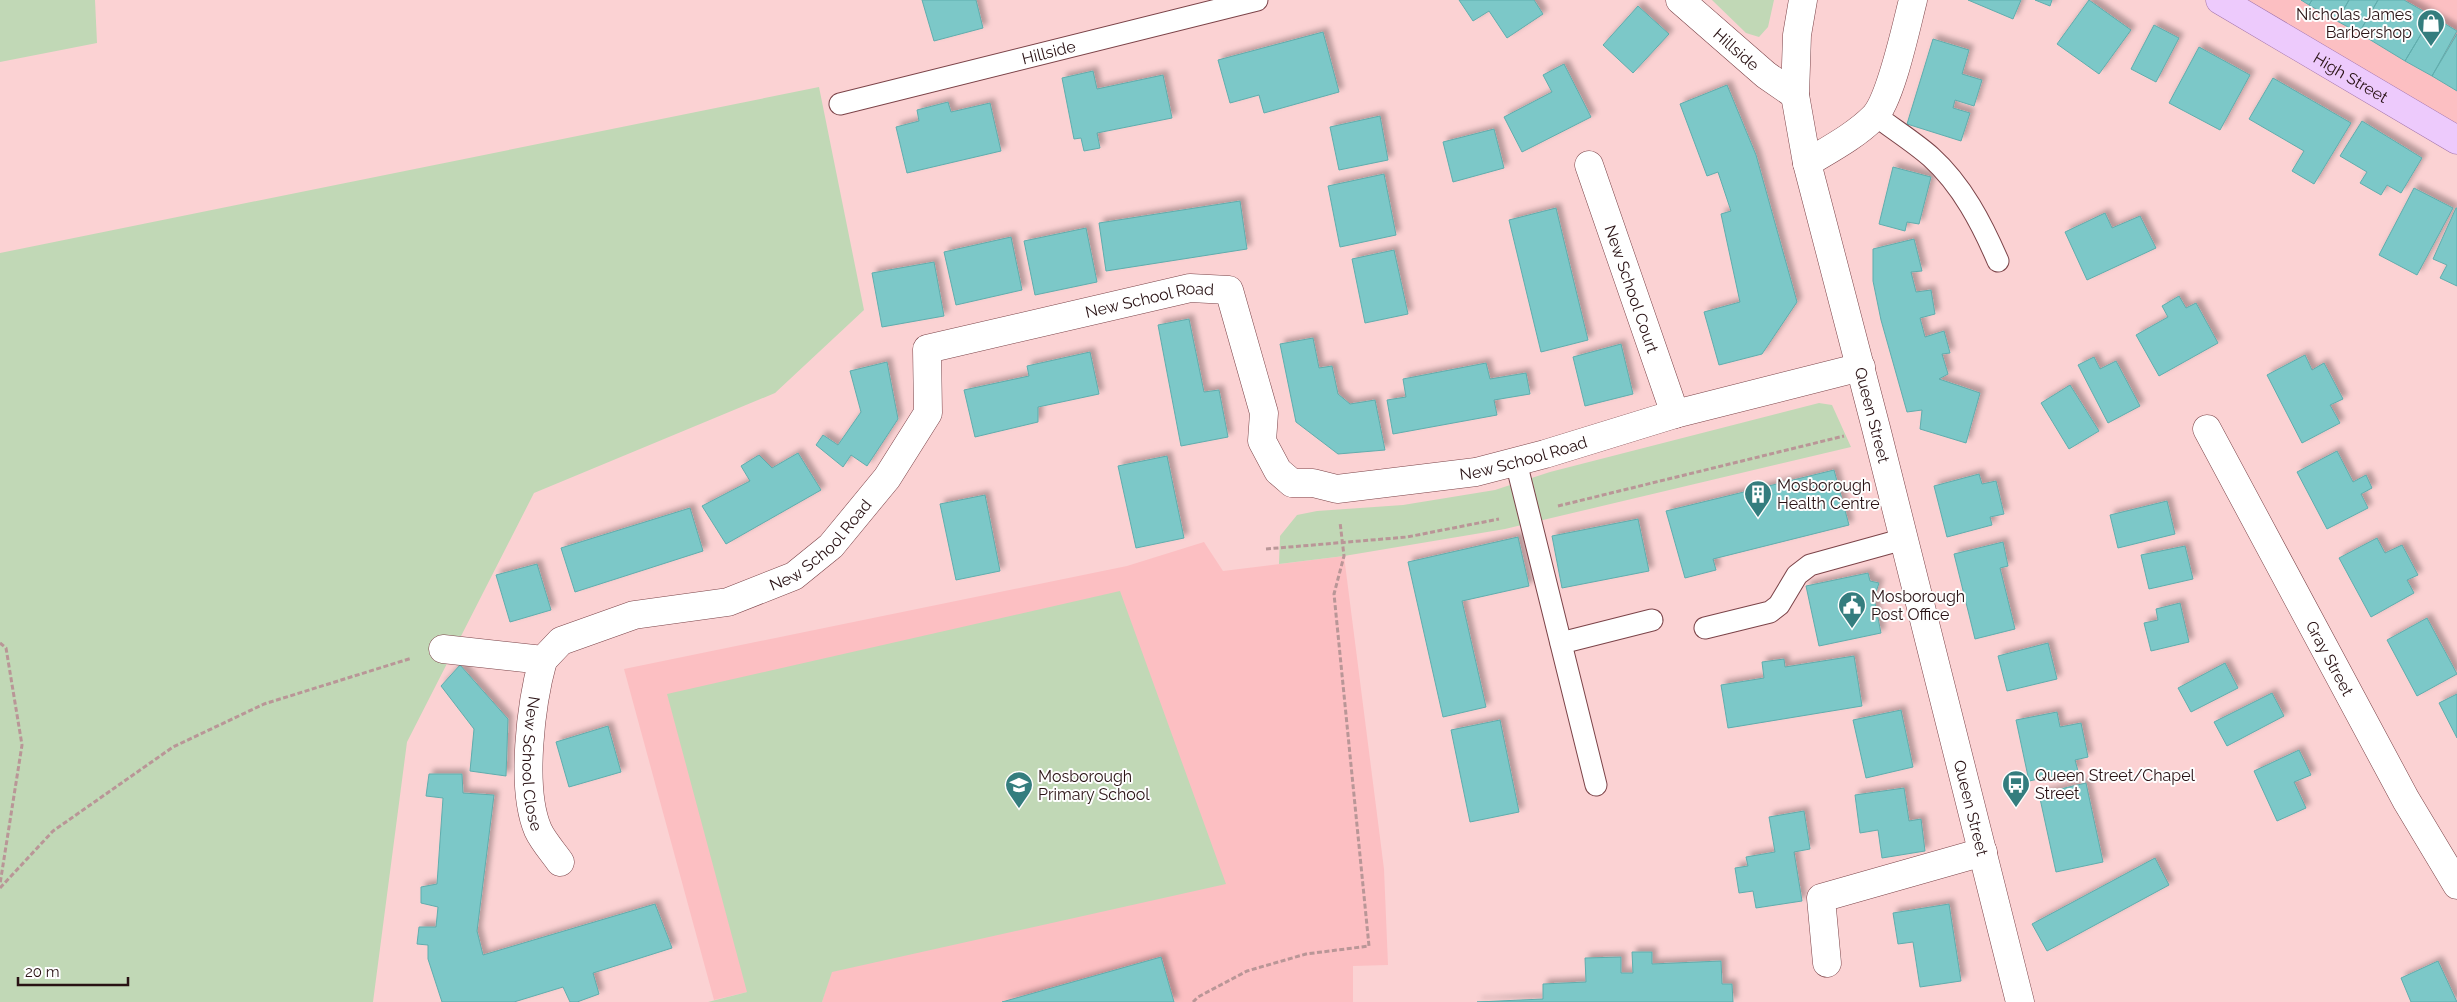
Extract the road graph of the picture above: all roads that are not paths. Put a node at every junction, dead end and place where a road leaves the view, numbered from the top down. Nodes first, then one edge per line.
1 (1257, 0) edge
2 (1680, 0) edge
3 (1803, 0) edge
4 (1913, 0) edge
5 (2220, 0) edge
6 (1795, 95) junction
7 (840, 104) dead end
8 (1875, 116) junction
9 (2457, 140) edge
10 (1807, 163) junction
11 (1589, 165) dead end
12 (1998, 261) dead end
13 (1860, 367) junction
14 (1675, 414) junction
15 (2207, 428) dead end
16 (1516, 462) junction
17 (1904, 538) junction
18 (1652, 620) dead end
19 (1705, 628) dead end
20 (1561, 643) junction
21 (444, 649) road end
22 (543, 660) junction
23 (1596, 785) dead end
24 (1983, 852) junction
25 (560, 862) dead end
26 (2457, 885) edge
27 (1827, 964) dead end
28 (2020, 1002) edge

1 - 7 lane, Hillside
2 - 6 street, Hillside
3 - 6 street, Queen Street
4 - 8 street
5 - 9 main road, High Street
6 - 10 street, Queen Street
8 - 10 street
8 - 12 lane
10 - 13 street, Queen Street
11 - 14 street, New School Court
13 - 14 street, New School Road
13 - 17 street, Queen Street
14 - 16 street, New School Road
15 - 26 street, Gray Street
16 - 20 lane
16 - 22 street, New School Road
17 - 19 lane
17 - 24 street, Queen Street
18 - 20 lane
20 - 23 lane
21 - 22 street
22 - 25 street, New School Close
24 - 27 street
24 - 28 street, Queen Street

